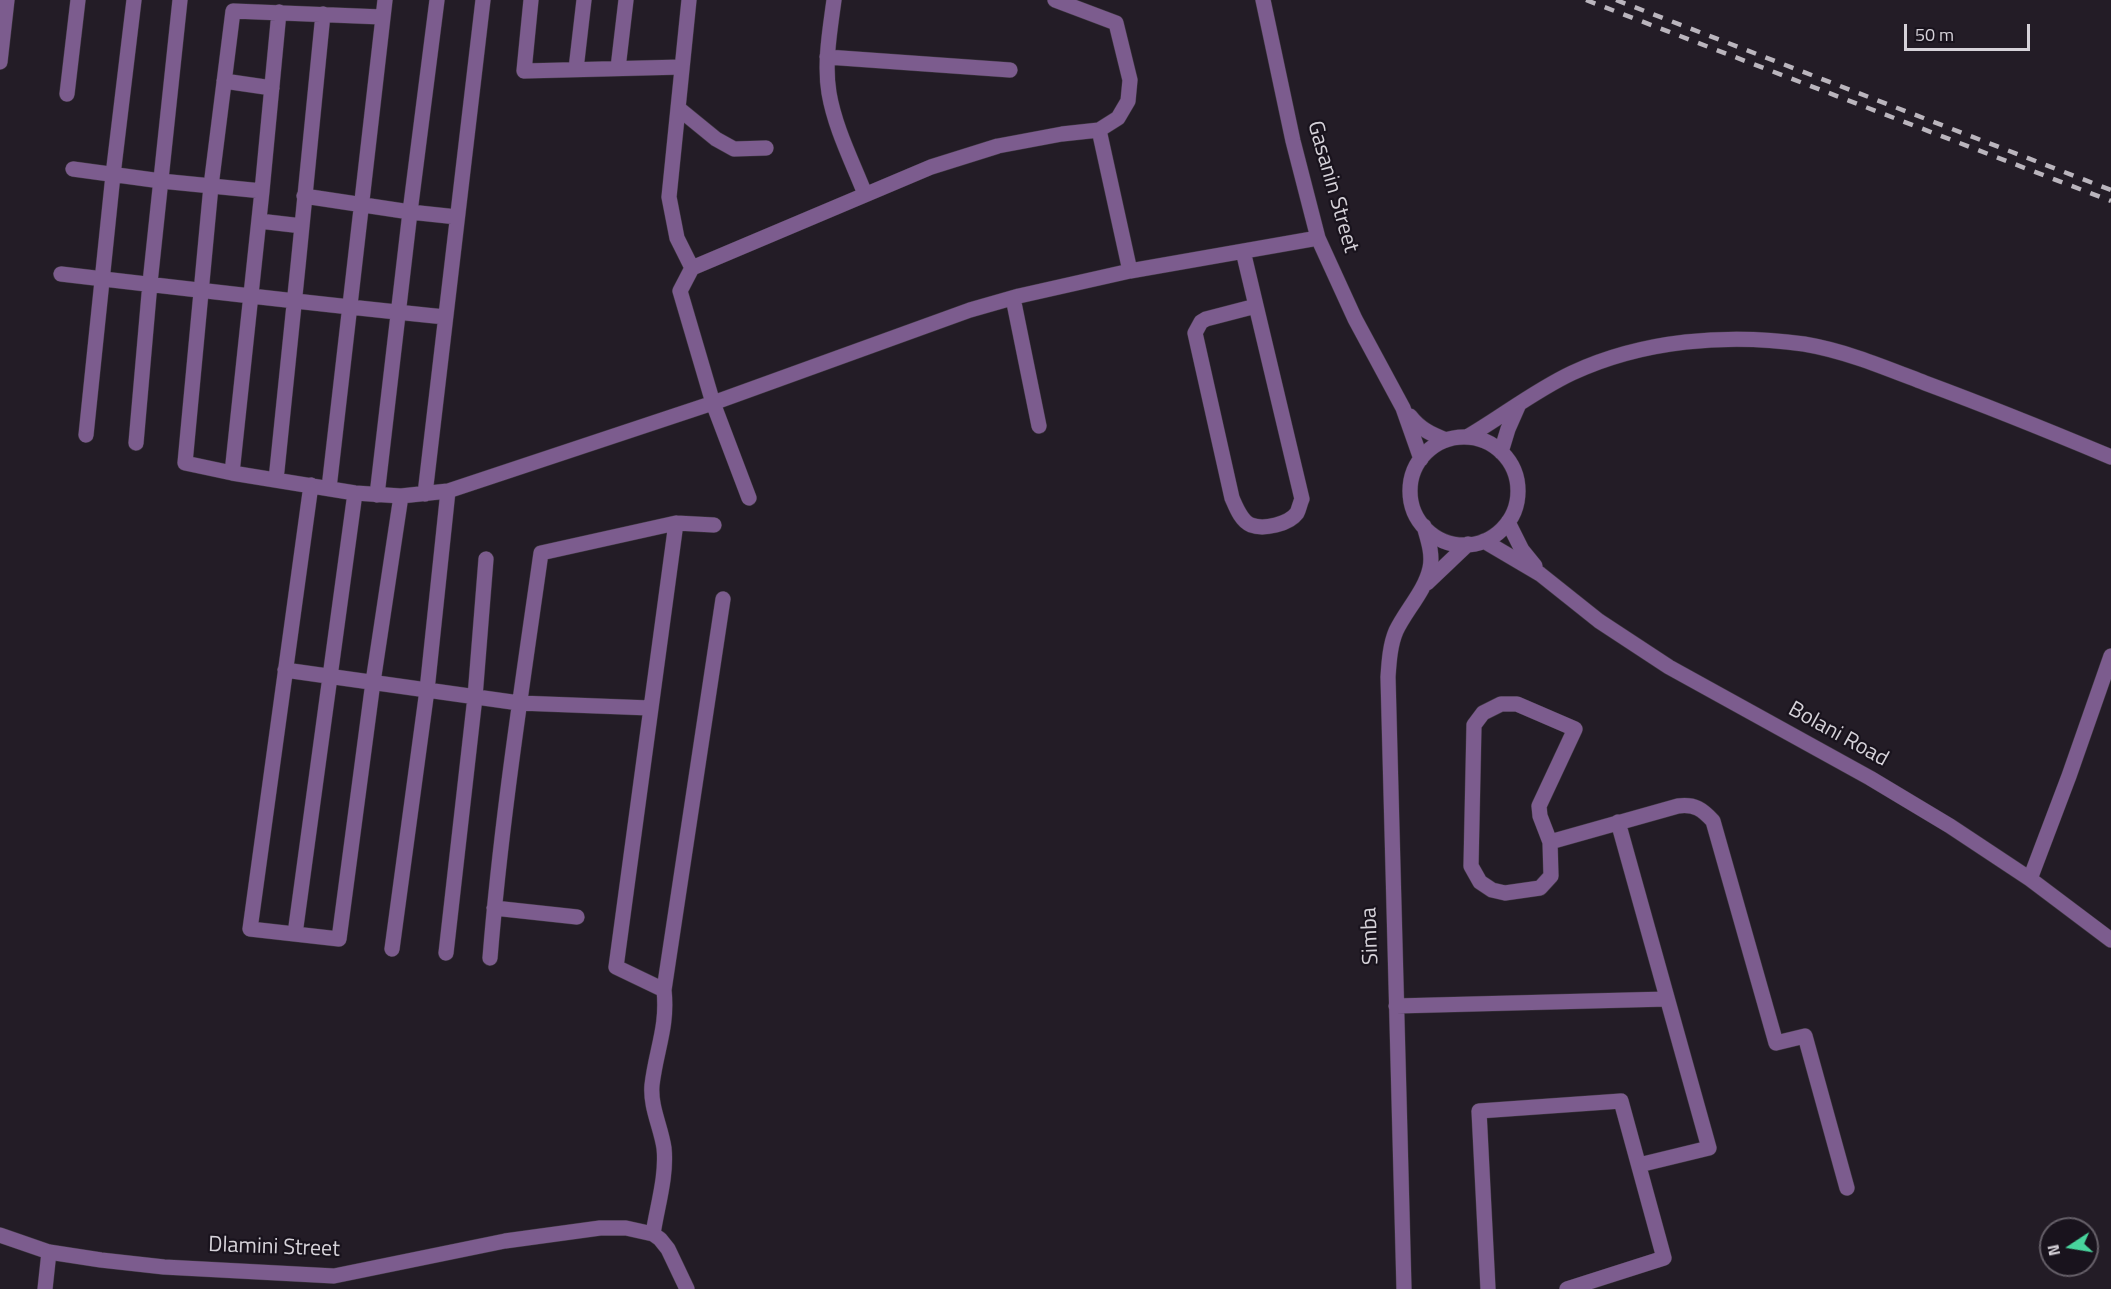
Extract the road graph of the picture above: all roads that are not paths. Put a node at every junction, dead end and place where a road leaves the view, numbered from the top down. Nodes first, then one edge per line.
1 (7, 0) edge
2 (78, 0) edge
3 (134, 0) edge
4 (180, 0) edge
5 (385, 0) edge
6 (437, 0) edge
7 (483, 0) edge
8 (531, 0) edge
9 (584, 0) edge
10 (626, 0) edge
11 (689, 0) edge
12 (834, 0) edge
13 (1055, 0) edge
14 (1263, 0) edge
15 (279, 12) junction
16 (323, 14) junction
17 (382, 17) junction
18 (827, 57) junction
19 (0, 62) edge
20 (682, 67) junction
21 (618, 68) junction
22 (576, 69) junction
23 (1010, 70) dead end
24 (224, 81) junction
25 (272, 88) junction
26 (67, 94) dead end
27 (678, 108) junction
28 (1099, 130) junction
29 (766, 148) dead end
30 (73, 169) dead end
31 (113, 175) junction
32 (161, 181) junction
33 (211, 186) junction
34 (262, 191) junction
35 (865, 194) junction
36 (304, 196) junction
37 (362, 205) junction
38 (410, 212) junction
39 (458, 217) junction
40 (259, 221) junction
41 (302, 226) junction
42 (1318, 238) junction
43 (1243, 251) junction
44 (692, 268) junction
45 (1130, 271) junction
46 (60, 274) dead end
47 (102, 279) junction
48 (150, 283) junction
49 (201, 291) junction
50 (250, 295) junction
51 (1013, 298) junction
52 (296, 300) junction
53 (350, 306) junction
54 (1256, 306) junction
55 (400, 312) junction
56 (445, 317) junction
57 (1520, 401) junction
58 (713, 403) junction
59 (1403, 408) junction
60 (1039, 426) dead end
61 (86, 435) dead end
62 (1467, 437) junction
63 (1446, 440) junction
64 (136, 443) dead end
65 (1501, 452) junction
66 (2111, 456) edge
67 (1421, 459) junction
68 (232, 473) junction
69 (276, 480) junction
70 (311, 485) junction
71 (329, 488) junction
72 (448, 491) junction
73 (356, 493) junction
74 (425, 494) junction
75 (377, 495) junction
76 (401, 496) junction
77 (749, 498) dead end
78 (1508, 522) junction
79 (676, 523) junction
80 (714, 525) dead end
81 (1424, 526) junction
82 (1484, 541) junction
83 (1468, 544) junction
84 (486, 559) dead end
85 (1540, 574) junction
86 (1421, 590) junction
87 (723, 599) dead end
88 (2111, 656) edge
89 (285, 670) junction
90 (330, 676) junction
91 (373, 682) junction
92 (427, 690) junction
93 (475, 697) junction
94 (519, 703) junction
95 (650, 708) junction
96 (1618, 822) junction
97 (1550, 842) junction
98 (2030, 879) junction
99 (494, 908) junction
100 (577, 917) dead end
101 (296, 934) junction
102 (2111, 940) edge
103 (392, 949) dead end
104 (446, 953) dead end
105 (490, 958) dead end
106 (664, 990) junction
107 (1667, 999) junction
108 (1396, 1006) junction
109 (1639, 1165) junction
110 (1847, 1188) dead end
111 (653, 1234) junction
112 (0, 1236) edge
113 (49, 1252) junction
114 (335, 1282) edge
115 (45, 1289) edge
116 (687, 1289) edge
117 (1404, 1289) edge
118 (1488, 1289) edge
119 (1567, 1289) edge

1 - 19 street
2 - 26 street
3 - 31 street
4 - 32 street
5 - 17 street
6 - 38 street
7 - 39 street
8 - 22 street
9 - 22 street
10 - 21 street
11 - 20 street
12 - 18 street
13 - 28 street
14 - 42 street, Gasanin Street
15 - 16 street
15 - 24 street
15 - 25 street
16 - 17 street
16 - 36 street
17 - 37 street
18 - 23 street
18 - 35 street
20 - 21 street
20 - 27 street
21 - 22 street
24 - 25 street
24 - 33 street
25 - 34 street
27 - 29 street
27 - 44 street
28 - 35 street
28 - 45 street
30 - 31 street
31 - 32 street
31 - 47 street
32 - 33 street
32 - 48 street
33 - 34 street
33 - 49 street
34 - 40 street
35 - 44 street
36 - 37 street
36 - 41 street
37 - 38 street
37 - 53 street
38 - 39 street
38 - 55 street
39 - 56 street
40 - 41 street
40 - 50 street
41 - 52 street
42 - 43 street
42 - 59 street, Gasanin Street
43 - 45 street
43 - 54 street
44 - 58 street
45 - 51 street
46 - 47 street
47 - 48 street
47 - 61 street
48 - 49 street
48 - 64 street
49 - 50 street
49 - 68 street
50 - 52 street
50 - 68 street
51 - 58 street
51 - 60 street
52 - 53 street
52 - 69 street
53 - 55 street
53 - 71 street
54 - 54 street
55 - 56 street
55 - 75 street
56 - 74 street
57 - 62 street
57 - 65 street
57 - 66 street
58 - 72 street
58 - 77 street
59 - 63 street, Gasanin Street
59 - 67 street, Gasanin Street
62 - 63 street
62 - 65 street
63 - 67 street
65 - 78 street
67 - 81 street
68 - 69 street
69 - 70 street
70 - 71 street
70 - 89 street
71 - 73 street
72 - 74 street
72 - 92 street
73 - 75 street
73 - 90 street
74 - 76 street
75 - 76 street
76 - 91 street
78 - 82 street
78 - 85 street, Bolani Road
79 - 80 street
79 - 94 street
79 - 95 street
81 - 83 street
81 - 86 street
82 - 83 street
82 - 85 street, Bolani Road
83 - 86 street
84 - 93 street
85 - 98 street, Bolani Road
86 - 108 street, Simba
87 - 106 street
88 - 98 street
89 - 90 street
89 - 101 street
90 - 91 street
90 - 101 street
91 - 92 street
91 - 101 street
92 - 93 street
92 - 103 street
93 - 94 street
93 - 104 street
94 - 95 street
94 - 99 street
95 - 106 street
96 - 97 street
96 - 107 street
96 - 110 street
97 - 97 street
98 - 102 street, Bolani Road
99 - 100 street
99 - 105 street
106 - 111 street
107 - 108 street
107 - 109 street
108 - 117 street, Simba
109 - 118 street
109 - 119 street
111 - 114 street, Dlamini Street
111 - 116 street
112 - 113 street, Dlamini Street
113 - 114 street, Dlamini Street
113 - 115 street

